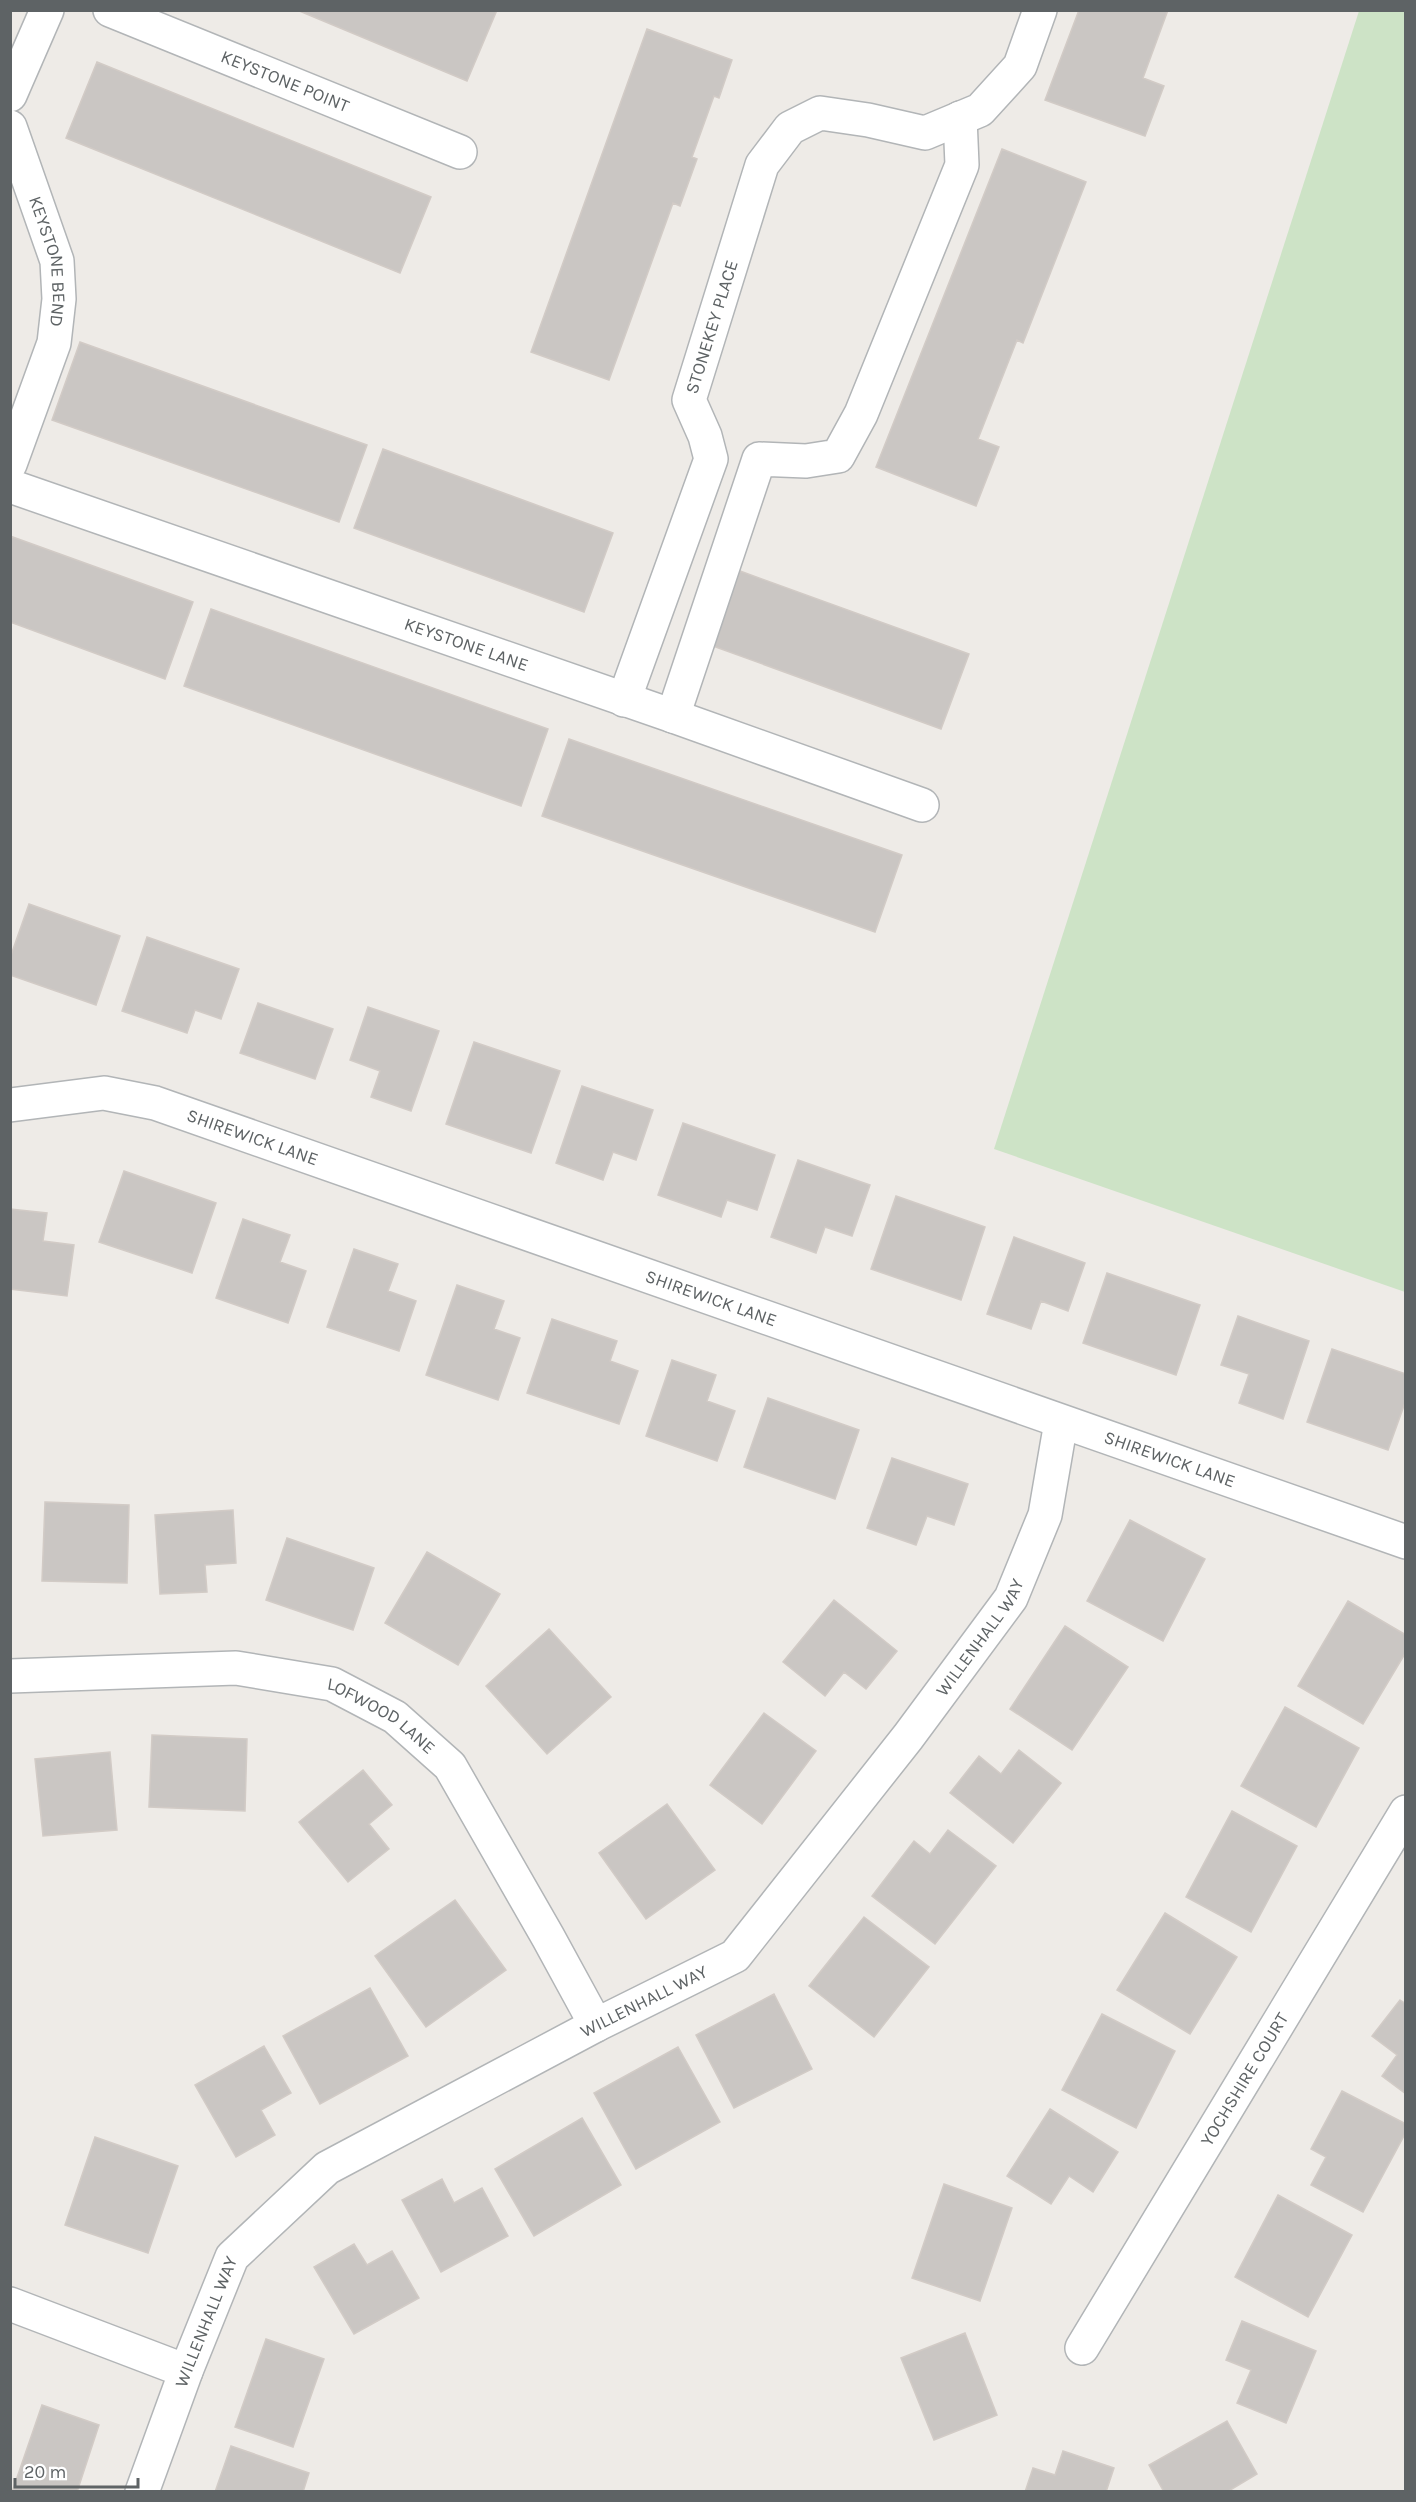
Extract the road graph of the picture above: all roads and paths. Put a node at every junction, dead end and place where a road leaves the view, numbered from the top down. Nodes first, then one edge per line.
1 (47, 10) edge
2 (110, 10) edge
3 (1040, 10) edge
4 (10, 95) edge
5 (960, 118) junction
6 (10, 127) edge
7 (460, 152) dead end
8 (10, 464) edge
9 (10, 486) edge
10 (624, 700) junction
11 (673, 716) junction
12 (922, 805) dead end
13 (10, 1105) edge
14 (1061, 1422) junction
15 (1406, 1542) edge
16 (10, 1676) edge
17 (1406, 1812) edge
18 (596, 2025) junction
19 (10, 2304) edge
20 (1082, 2348) dead end
21 (186, 2371) junction
22 (142, 2492) edge

1 - 4 street
2 - 7 street, KEYSTONE POINT
3 - 5 street, STONEKEY PLACE
5 - 10 street, STONEKEY PLACE
5 - 11 street
6 - 8 street, KEYSTONE BEND
9 - 10 street, KEYSTONE LANE
10 - 11 street, KEYSTONE LANE
11 - 12 street, KEYSTONE LANE
13 - 14 street, SHIREWICK LANE
14 - 15 street, SHIREWICK LANE
14 - 18 street, WILLENHALL WAY
16 - 18 street, LOFWOOD LANE
17 - 20 street, YOCHSHIRE COURT
18 - 21 street, WILLENHALL WAY
19 - 21 street
21 - 22 street, WILLENHALL WAY

